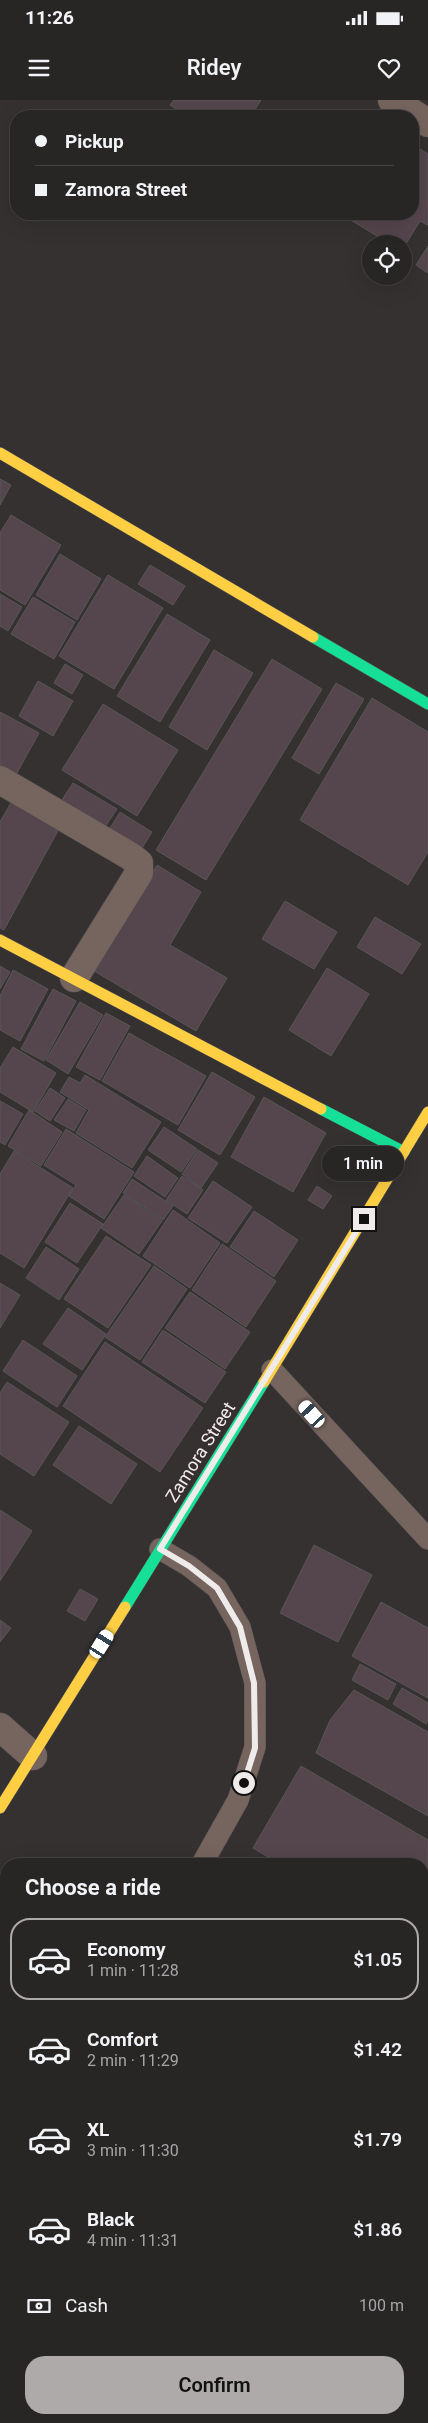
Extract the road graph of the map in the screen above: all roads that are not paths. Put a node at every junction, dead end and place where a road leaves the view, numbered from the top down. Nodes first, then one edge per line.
1 (392, 100) edge
2 (408, 110) edge
3 (0, 453) edge
4 (428, 704) edge
5 (0, 780) edge
6 (0, 940) edge
7 (74, 978) junction
8 (428, 1112) edge
9 (404, 1152) junction
10 (272, 1370) junction
11 (428, 1539) edge
12 (160, 1549) junction
13 (0, 1726) edge
14 (33, 1756) junction
15 (0, 1808) edge
16 (205, 1858) edge

1 - 2 street
3 - 4 street
5 - 7 street
6 - 7 street
7 - 9 street
8 - 9 street, Zamora Street
9 - 10 street, Zamora Street
10 - 11 lane
10 - 12 street, Zamora Street
12 - 14 street, Zamora Street
12 - 16 lane
13 - 14 street
14 - 15 street, Zamora Street

